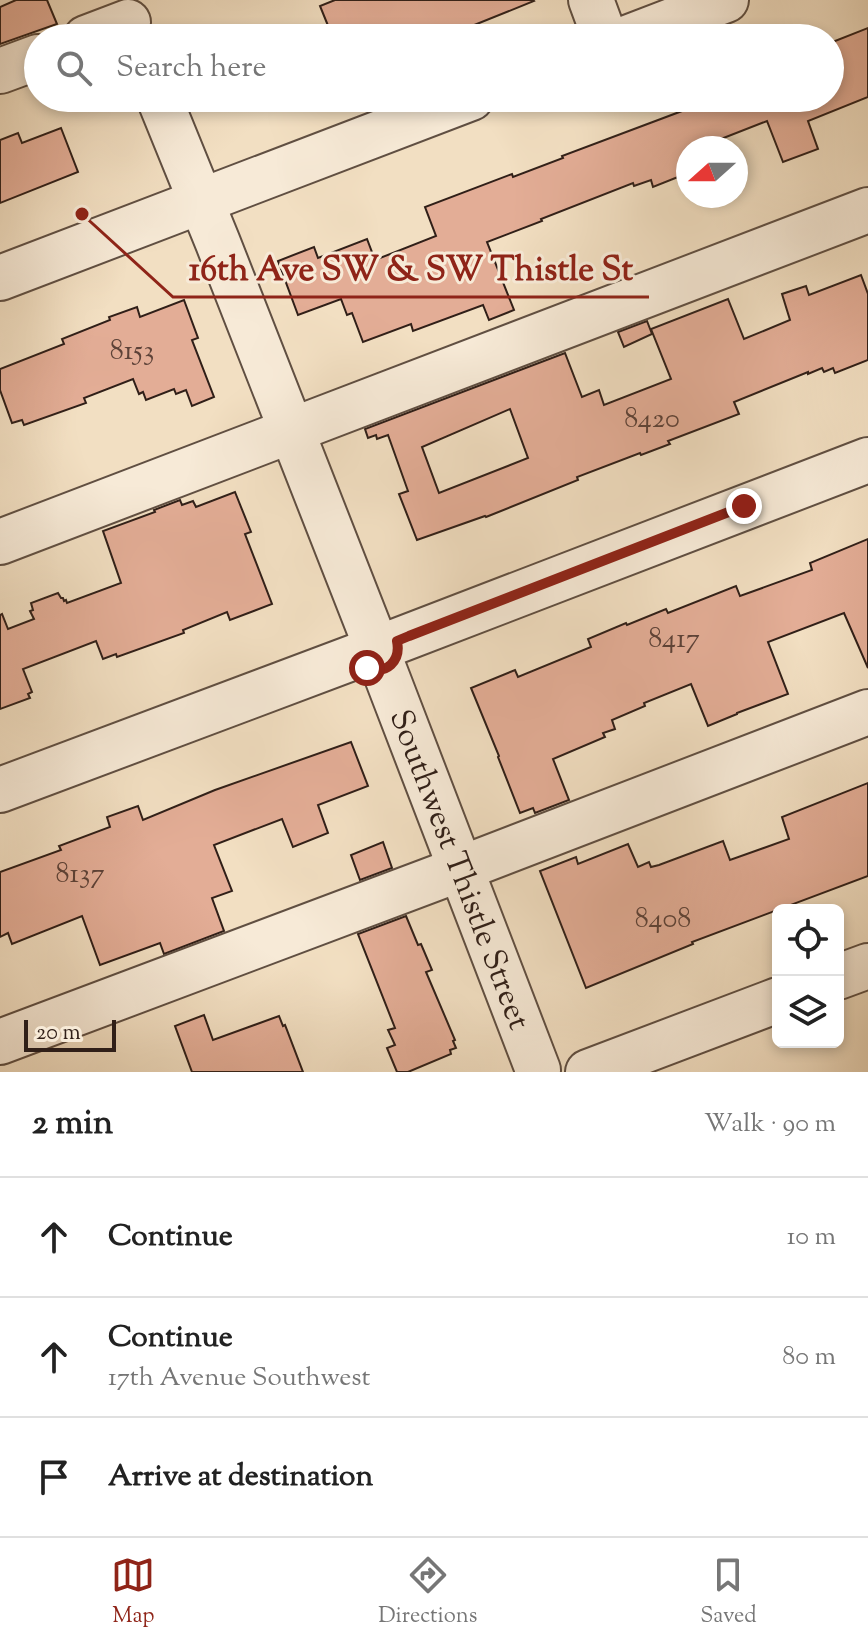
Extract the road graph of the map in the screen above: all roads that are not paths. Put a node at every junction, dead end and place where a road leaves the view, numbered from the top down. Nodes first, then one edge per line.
1 (591, 0) edge
2 (726, 0) edge
3 (600, 24) edge
4 (663, 24) edge
5 (24, 62) edge
6 (0, 71) edge
7 (165, 112) edge
8 (434, 112) edge
9 (201, 200) junction
10 (868, 210) edge
11 (0, 278) edge
12 (292, 432) junction
13 (868, 460) edge
14 (0, 542) edge
15 (377, 649) junction
16 (868, 712) edge
17 (0, 790) edge
18 (460, 869) junction
19 (868, 966) edge
20 (841, 976) edge
21 (772, 1002) edge
22 (0, 1042) edge
23 (543, 1071) edge
24 (588, 1072) edge

1 - 3 street
2 - 4 street
5 - 6 street
7 - 9 street, Southwest Thistle Street
8 - 9 street
9 - 11 street
9 - 12 street, Southwest Thistle Street
10 - 12 street
12 - 14 street
12 - 15 street, Southwest Thistle Street
13 - 15 street
15 - 17 street
15 - 18 street, Southwest Thistle Street
16 - 18 street
18 - 22 street
18 - 23 street, Southwest Thistle Street
19 - 20 street
21 - 24 street

